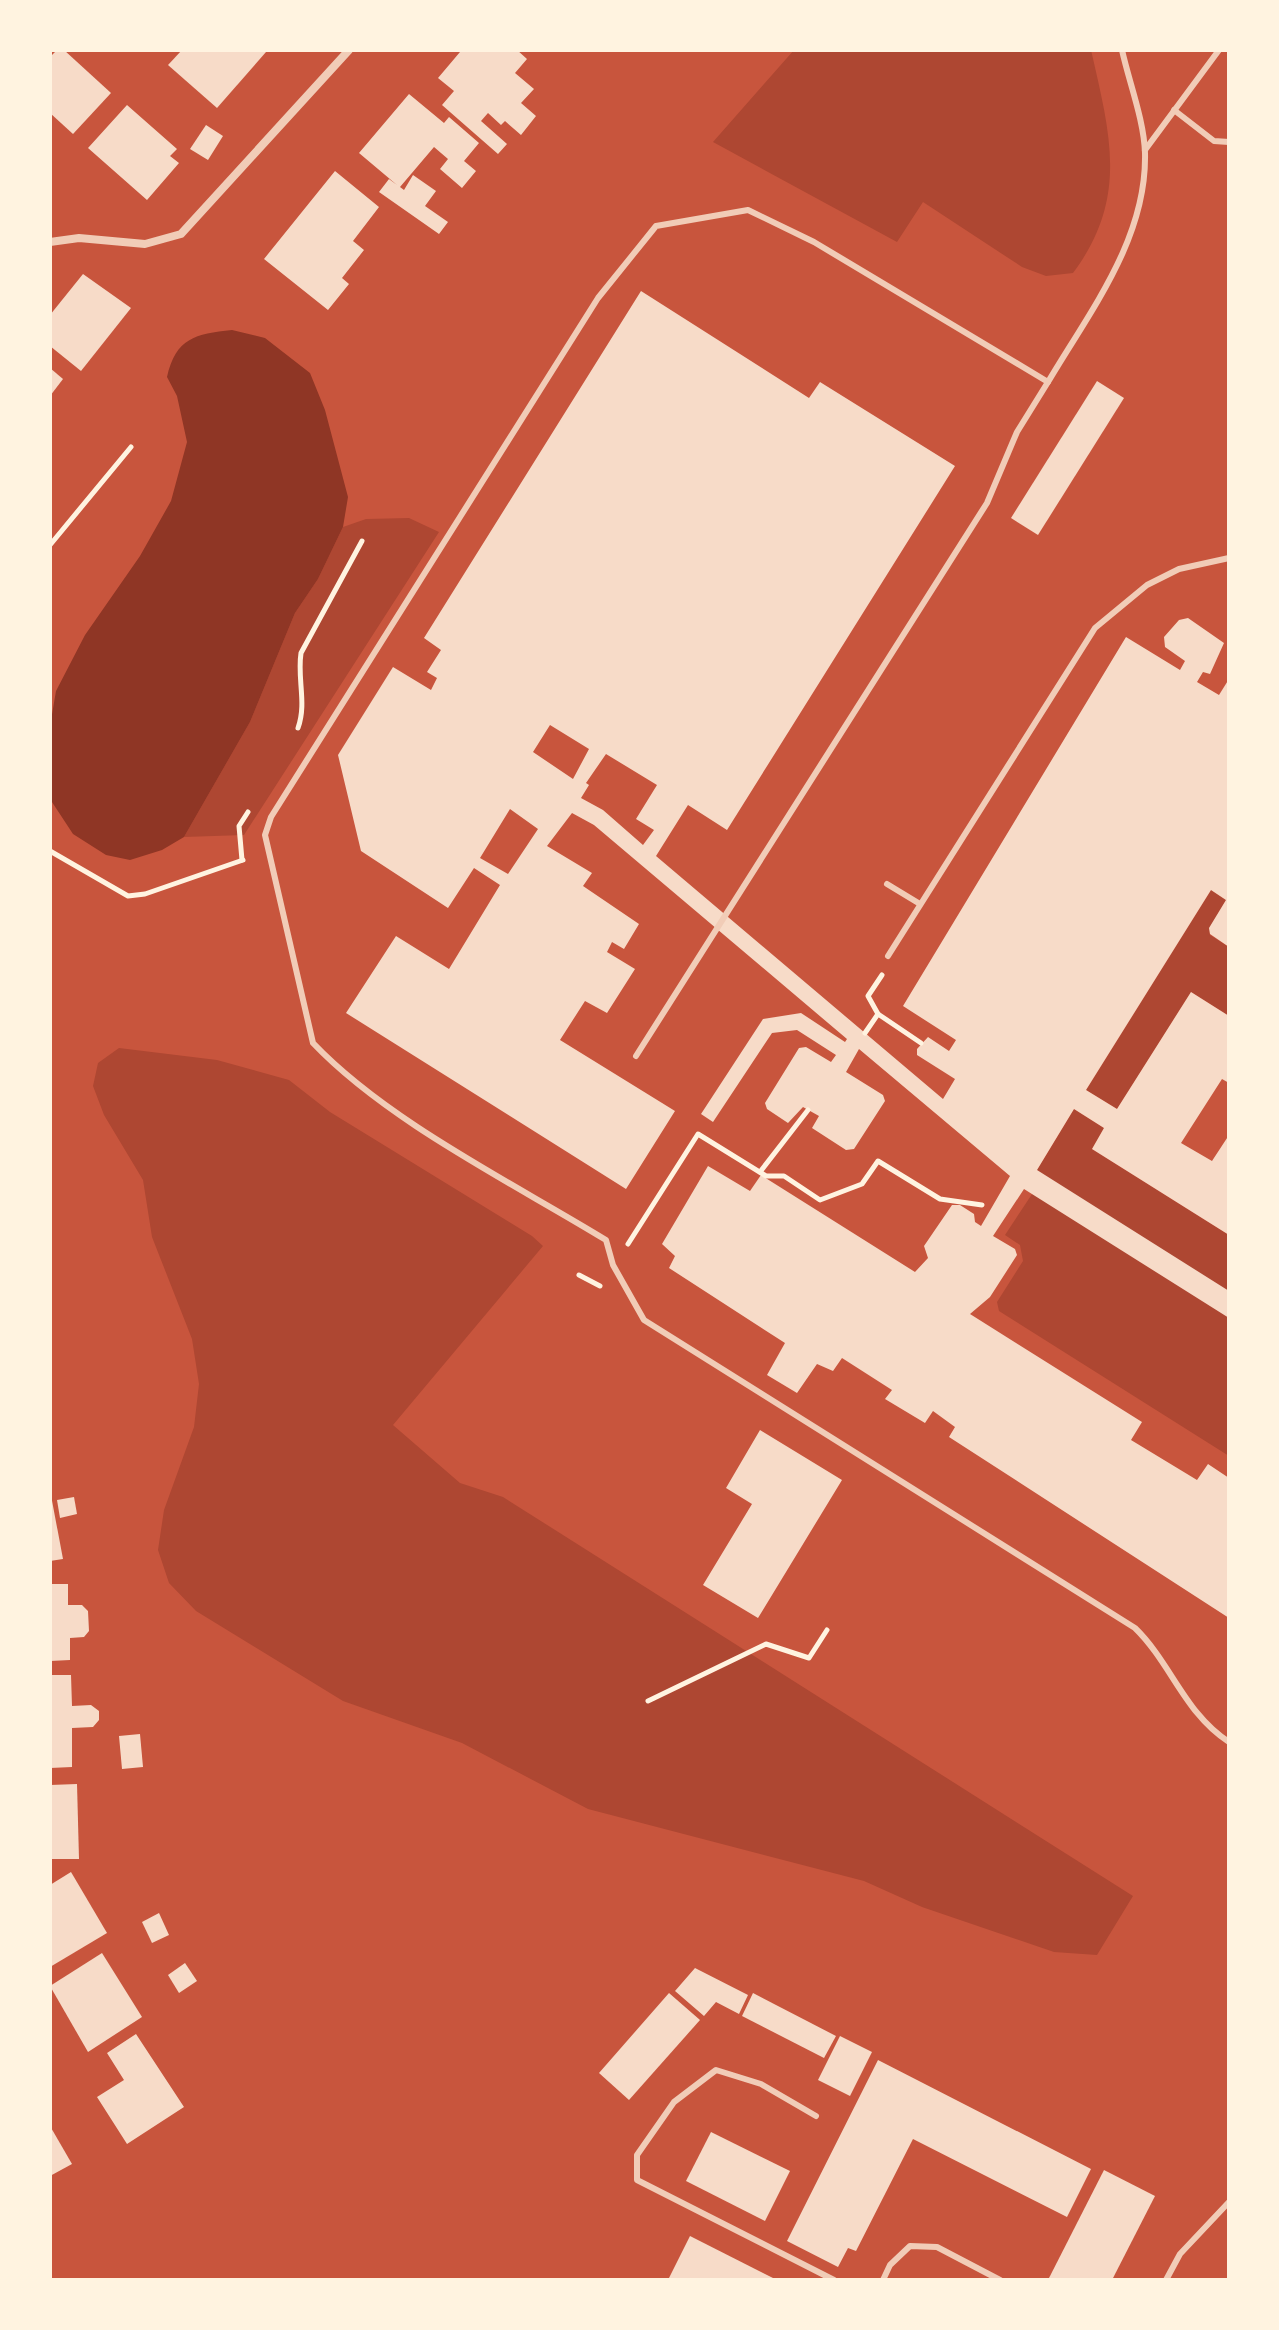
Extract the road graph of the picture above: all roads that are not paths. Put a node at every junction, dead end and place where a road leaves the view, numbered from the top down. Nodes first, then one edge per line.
1 (349, 50) edge
2 (1122, 50) edge
3 (1219, 50) edge
4 (1174, 110) junction
5 (1229, 142) edge
6 (1145, 150) junction
7 (50, 242) edge
8 (1048, 382) junction
9 (1229, 558) edge
10 (887, 884) dead end
11 (920, 904) junction
12 (888, 956) road end
13 (636, 1056) dead end
14 (1229, 1742) edge
15 (816, 2116) dead end
16 (1229, 2202) edge
17 (834, 2280) edge
18 (883, 2280) edge
19 (1000, 2280) edge
20 (1166, 2280) edge

1 - 7 street
2 - 6 lane
3 - 4 lane
4 - 5 lane
4 - 6 lane
6 - 8 lane
8 - 13 lane
8 - 14 lane
9 - 11 lane
10 - 11 lane
11 - 12 lane
15 - 17 lane
16 - 20 lane
18 - 19 lane

